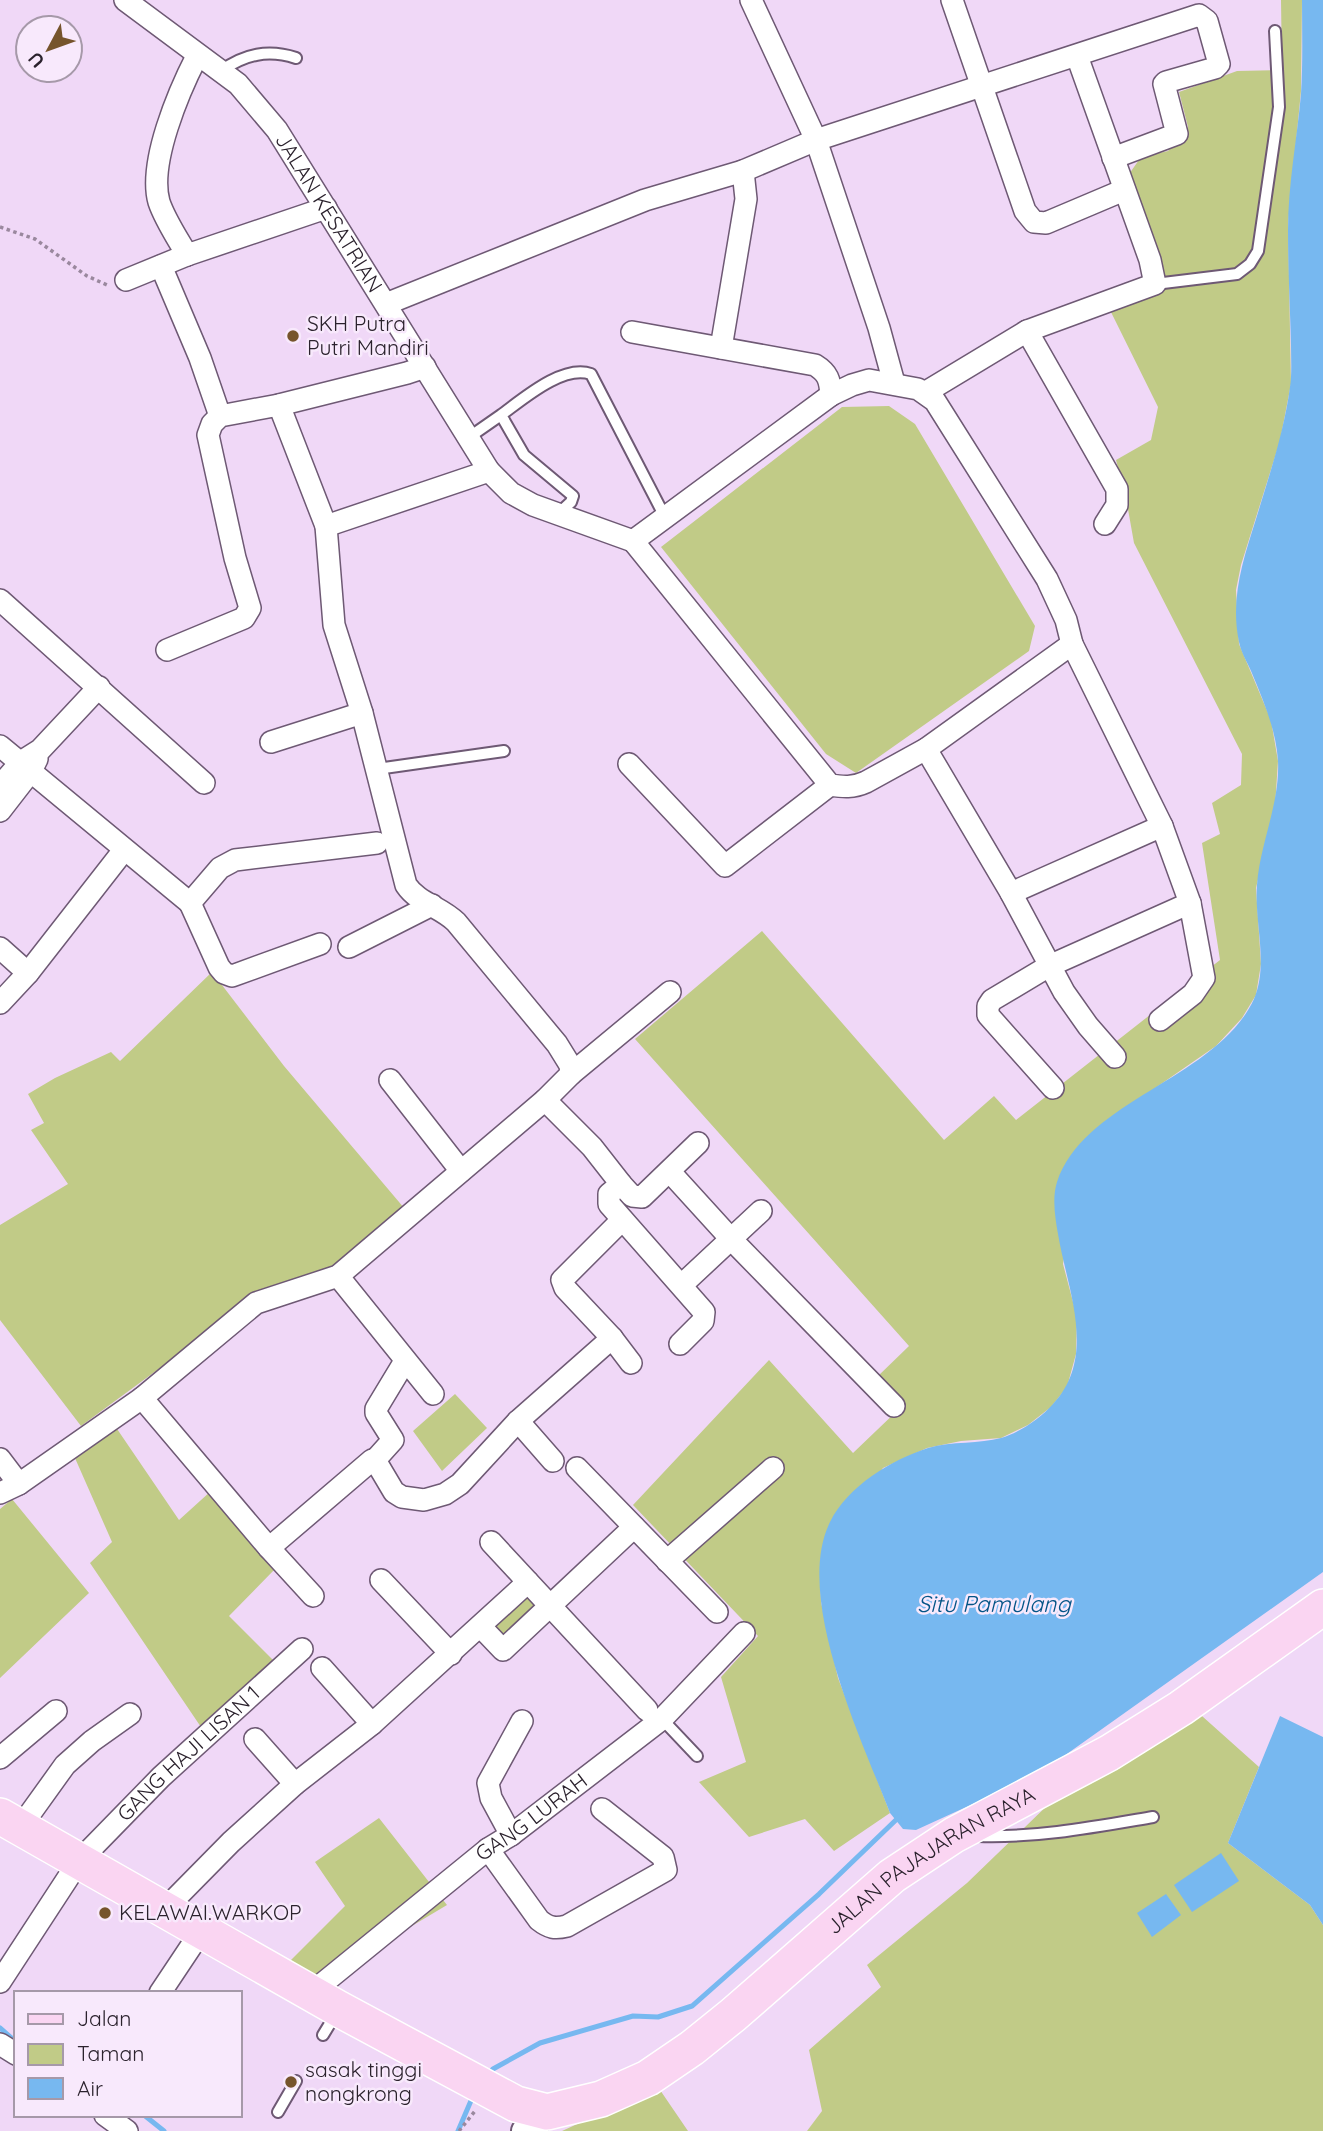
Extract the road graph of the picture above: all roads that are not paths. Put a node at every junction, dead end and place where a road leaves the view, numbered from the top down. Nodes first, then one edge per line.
1 (125, 0) edge
2 (751, 0) edge
3 (952, 0) edge
4 (1275, 31) dead end
5 (197, 55) junction
6 (1077, 56) junction
7 (296, 58) dead end
8 (221, 71) junction
9 (981, 86) junction
10 (816, 140) junction
11 (1113, 158) junction
12 (743, 171) junction
13 (1125, 190) junction
14 (326, 208) junction
15 (187, 256) junction
16 (161, 265) junction
17 (127, 280) road end
18 (1155, 284) junction
19 (386, 304) junction
20 (1027, 331) junction
21 (632, 332) dead end
22 (721, 348) junction
23 (425, 367) junction
24 (894, 383) junction
25 (926, 393) junction
26 (831, 395) junction
27 (279, 405) junction
28 (501, 415) junction
29 (220, 416) junction
30 (468, 438) junction
31 (489, 471) junction
32 (557, 515) junction
33 (665, 517) junction
34 (1105, 524) dead end
35 (326, 526) junction
36 (633, 541) junction
37 (0, 600) edge
38 (1072, 644) junction
39 (167, 650) dead end
40 (99, 687) junction
41 (362, 713) junction
42 (271, 742) dead end
43 (0, 746) edge
44 (926, 750) junction
45 (505, 751) dead end
46 (629, 764) dead end
47 (26, 767) junction
48 (377, 769) junction
49 (204, 783) dead end
50 (5, 784) edge
51 (830, 785) junction
52 (0, 811) edge
53 (1162, 826) junction
54 (377, 843) dead end
55 (124, 850) junction
56 (1011, 893) junction
57 (190, 903) junction
58 (1190, 903) junction
59 (432, 905) junction
60 (320, 944) dead end
61 (349, 947) dead end
62 (0, 948) edge
63 (1049, 966) junction
64 (28, 973) junction
65 (670, 992) dead end
66 (0, 1003) edge
67 (1160, 1020) dead end
68 (1115, 1057) dead end
69 (571, 1074) junction
70 (390, 1080) dead end
71 (1053, 1088) dead end
72 (545, 1100) junction
73 (698, 1143) dead end
74 (461, 1171) junction
75 (670, 1171) junction
76 (621, 1184) junction
77 (761, 1211) dead end
78 (622, 1220) junction
79 (731, 1239) junction
80 (338, 1276) junction
81 (687, 1280) dead end
82 (611, 1338) junction
83 (680, 1344) dead end
84 (405, 1362) junction
85 (631, 1363) dead end
86 (432, 1394) dead end
87 (142, 1398) junction
88 (894, 1406) dead end
89 (518, 1421) junction
90 (0, 1460) edge
91 (375, 1460) junction
92 (553, 1461) dead end
93 (577, 1468) dead end
94 (773, 1468) dead end
95 (9, 1489) edge
96 (634, 1527) junction
97 (491, 1542) dead end
98 (269, 1548) junction
99 (667, 1561) junction
100 (382, 1580) dead end
101 (528, 1582) junction
102 (313, 1595) dead end
103 (1323, 1607) edge
104 (550, 1608) junction
105 (717, 1612) dead end
106 (481, 1627) junction
107 (744, 1633) dead end
108 (302, 1649) dead end
109 (452, 1654) junction
110 (322, 1668) dead end
111 (56, 1711) dead end
112 (130, 1714) dead end
113 (655, 1714) junction
114 (522, 1721) dead end
115 (372, 1724) junction
116 (255, 1739) dead end
117 (697, 1756) dead end
118 (0, 1758) edge
119 (295, 1784) junction
120 (602, 1809) dead end
121 (1153, 1817) dead end
122 (9, 1823) edge
123 (511, 1835) junction
124 (954, 1835) junction
125 (488, 1849) junction
126 (79, 1861) junction
127 (165, 1909) junction
128 (202, 1930) junction
129 (0, 1982) edge
130 (161, 1991) edge
131 (324, 2013) junction
132 (296, 2081) dead end
133 (278, 2112) dead end
134 (108, 2117) edge
135 (536, 2122) edge
136 (127, 2131) edge

1 - 5 street, JALAN KESATRIAN
2 - 10 street
3 - 9 street
4 - 18 lane
5 - 8 street, JALAN KESATRIAN
5 - 15 street
6 - 9 street
6 - 11 street
6 - 11 street
7 - 8 lane
8 - 14 street, JALAN KESATRIAN
9 - 10 street
9 - 13 street
10 - 12 street
10 - 24 street
11 - 13 street
12 - 19 street
12 - 22 street
13 - 18 street
14 - 15 street
14 - 19 street, JALAN KESATRIAN
15 - 16 street
16 - 17 street
16 - 29 street
18 - 20 street
19 - 23 street, JALAN KESATRIAN
20 - 25 street
20 - 34 street
21 - 22 street
22 - 26 street
23 - 27 street
23 - 30 street, JALAN KESATRIAN
24 - 25 street
24 - 26 street
25 - 38 street
26 - 33 street
27 - 29 street
27 - 35 street
28 - 30 lane
28 - 32 lane
28 - 33 lane
29 - 39 street
30 - 31 street, JALAN KESATRIAN
31 - 32 street, JALAN KESATRIAN
31 - 35 street
32 - 36 street, JALAN KESATRIAN
33 - 36 street
35 - 41 street
36 - 51 street
37 - 40 street
38 - 44 street
38 - 53 street
40 - 47 street
40 - 49 street
41 - 42 street
41 - 48 street
43 - 47 street
44 - 51 street
44 - 56 street
45 - 48 lane
46 - 51 street
47 - 50 street
47 - 55 street
48 - 59 street
50 - 52 street
53 - 56 street
53 - 58 street
54 - 57 street
55 - 57 street
55 - 64 street
56 - 63 street
57 - 60 street
58 - 63 street
58 - 67 street
59 - 61 street
59 - 69 street
62 - 64 street
63 - 68 street
63 - 71 street
64 - 66 street
65 - 69 street
69 - 72 street
70 - 74 street
72 - 74 street
72 - 76 street
73 - 75 street
74 - 80 street
75 - 76 street
75 - 79 street
76 - 78 street
77 - 79 street
78 - 82 street
78 - 83 street
79 - 81 street
79 - 88 street
80 - 84 street
80 - 87 street
82 - 85 street
82 - 89 street
84 - 86 street
84 - 91 street
87 - 95 street
87 - 98 street
89 - 91 street
89 - 92 street
90 - 95 street
91 - 98 street
93 - 96 street
94 - 99 street
96 - 99 street
96 - 104 street
97 - 101 street
98 - 102 street
99 - 105 street
100 - 109 street
101 - 104 street
101 - 106 street
103 - 124 main road, JALAN PAJAJARAN RAYA
104 - 106 street
104 - 113 street
106 - 109 street
107 - 113 street, GANG LURAH
108 - 126 street, GANG HAJI LISAN 1
109 - 115 street
110 - 115 street
111 - 118 street
112 - 122 street
113 - 117 lane
113 - 123 street, GANG LURAH
114 - 123 street
115 - 119 street
116 - 119 street
119 - 127 street
120 - 125 street
121 - 124 lane
122 - 126 main road
123 - 125 street, GANG LURAH
124 - 135 main road, JALAN PAJAJARAN RAYA
125 - 131 street, GANG LURAH
126 - 127 main road
126 - 129 street, GANG HAJI LISAN 1
127 - 128 main road
128 - 130 street
128 - 131 main road
131 - 135 main road
132 - 133 lane
134 - 136 street

